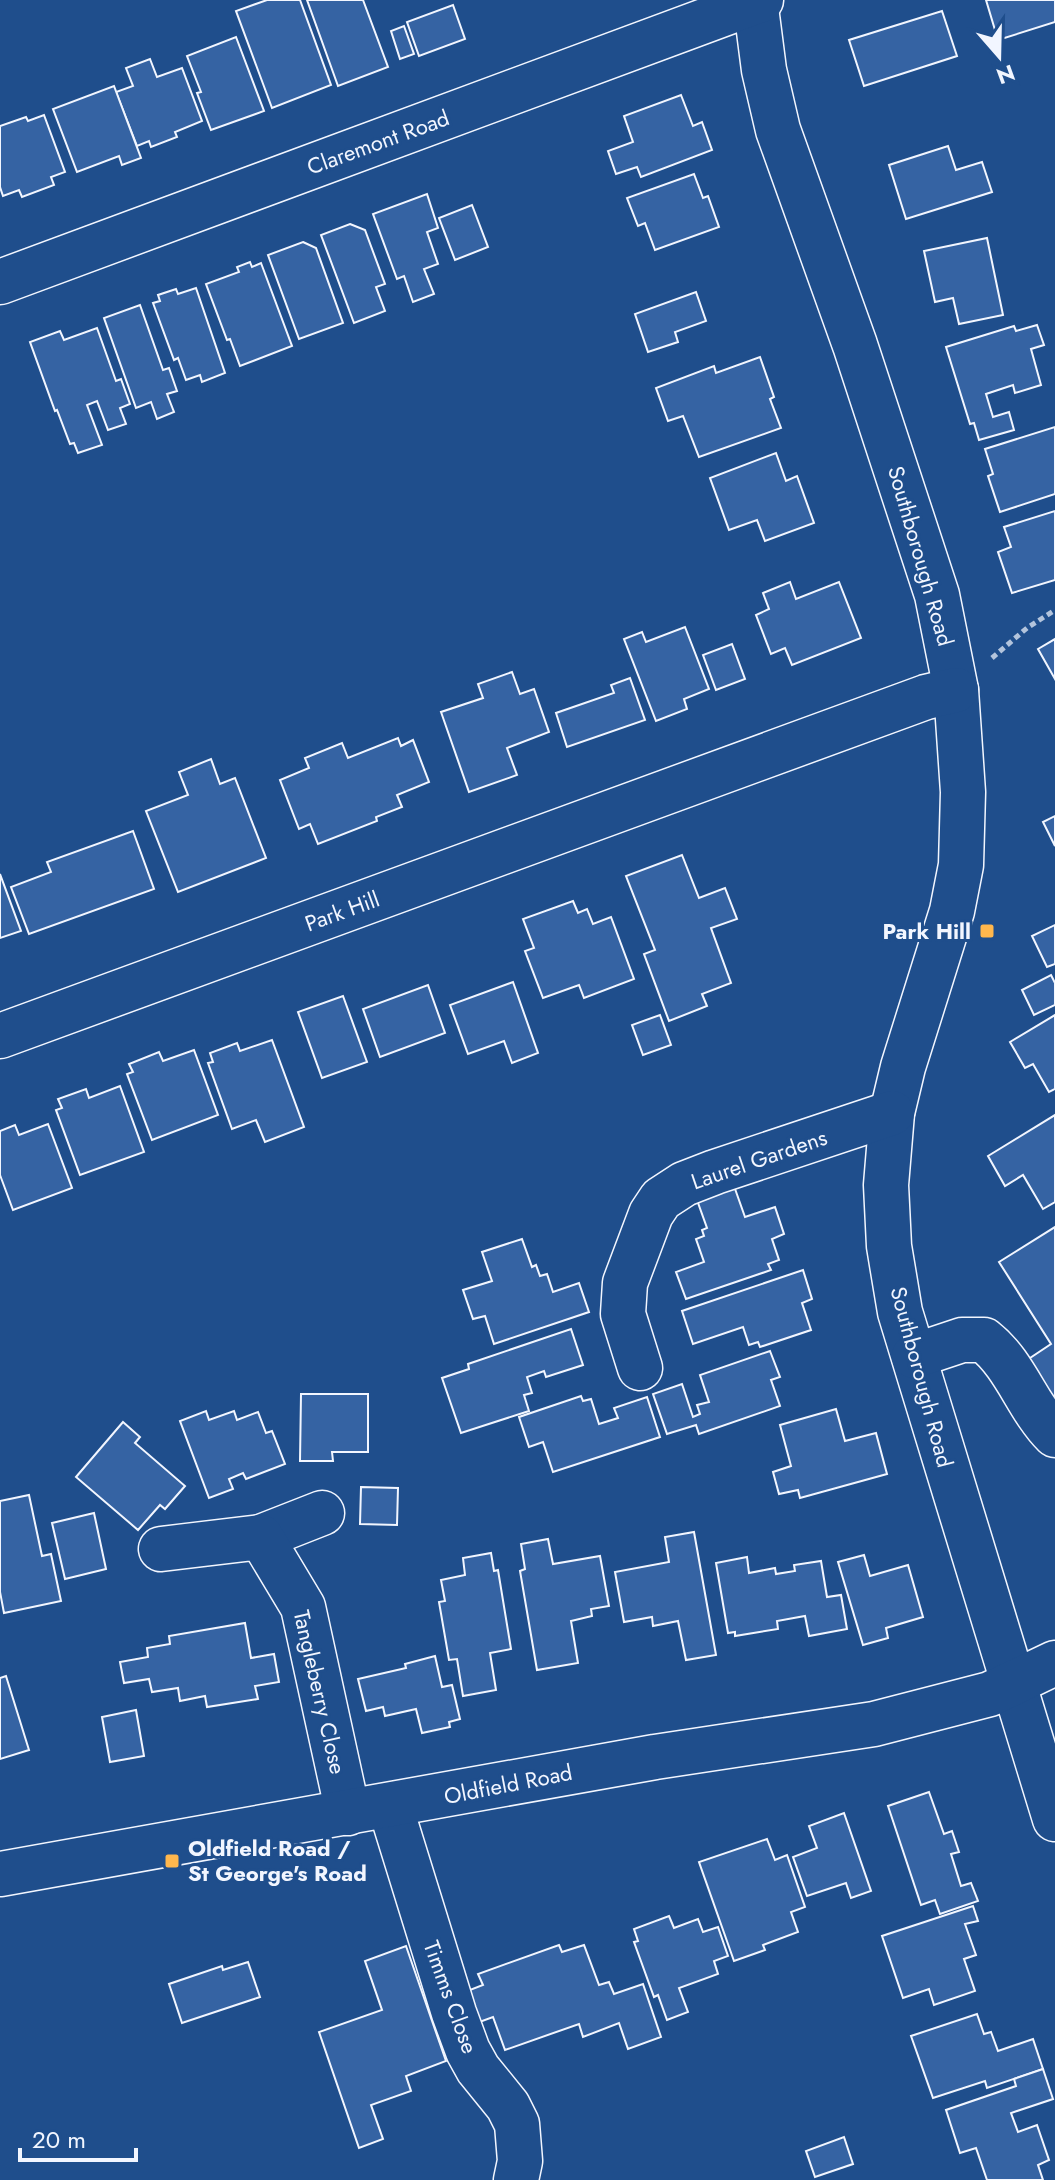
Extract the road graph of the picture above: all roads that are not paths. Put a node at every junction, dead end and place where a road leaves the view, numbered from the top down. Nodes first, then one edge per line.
1 (757, 1) edge
2 (0, 282) edge
3 (956, 690) junction
4 (0, 1036) edge
5 (892, 1113) junction
6 (914, 1356) junction
7 (640, 1368) dead end
8 (1055, 1435) edge
9 (322, 1513) dead end
10 (261, 1537) junction
11 (161, 1549) dead end
12 (1055, 1663) edge
13 (1014, 1684) junction
14 (369, 1810) junction
15 (1055, 1819) edge
16 (0, 1874) edge
17 (516, 2180) edge

1 - 2 street, Claremont Road
1 - 3 street, Southborough Road
3 - 4 street, Park Hill
3 - 5 street, Southborough Road
5 - 6 street, Southborough Road
5 - 7 street, Laurel Gardens
6 - 8 street
6 - 13 street, Southborough Road
9 - 10 street
10 - 11 street
10 - 14 street, Tangleberry Close
12 - 13 street, Oldfield Road
13 - 14 street, Oldfield Road
13 - 15 street, Southborough Road
14 - 16 street, Oldfield Road
14 - 17 street, Timms Close

